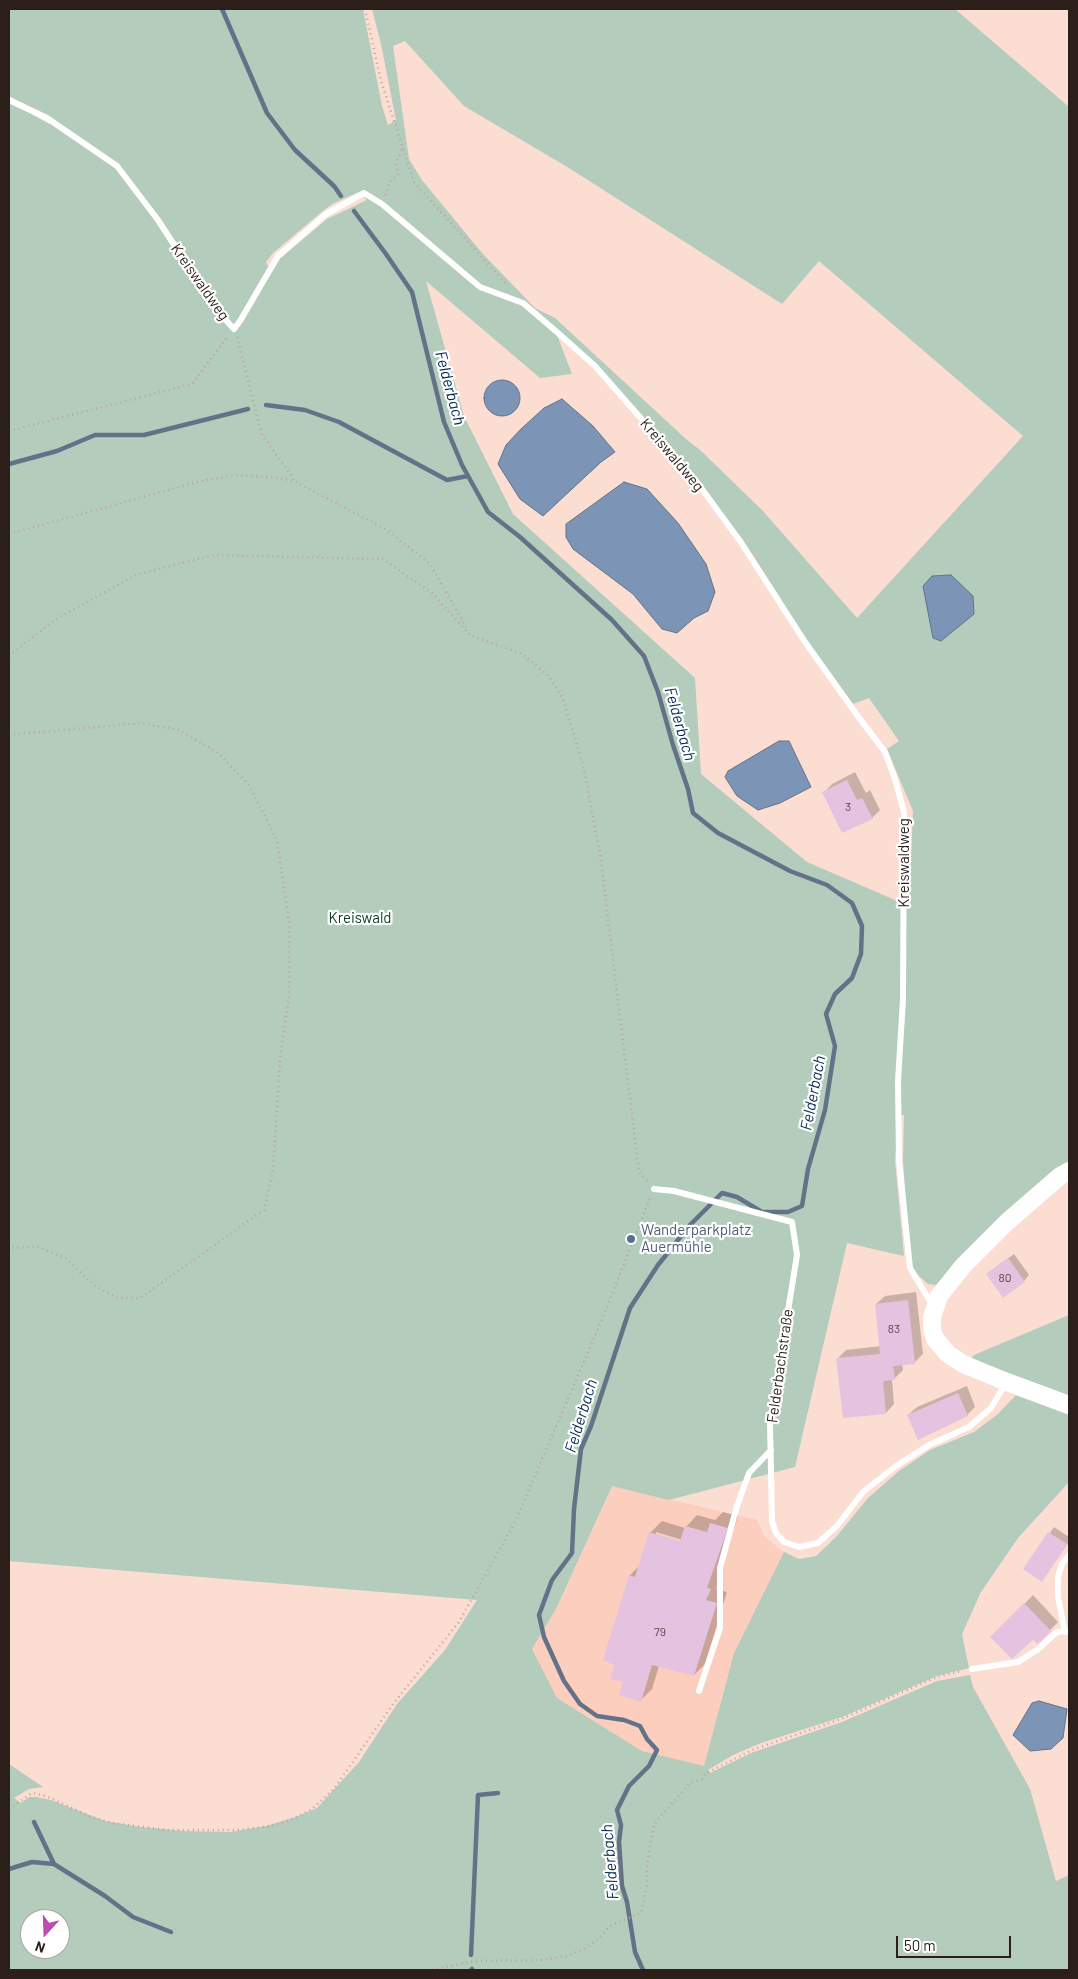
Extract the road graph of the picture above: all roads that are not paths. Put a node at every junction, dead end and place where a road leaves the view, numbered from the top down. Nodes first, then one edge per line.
1 (9, 100) edge
2 (1069, 1172) edge
3 (654, 1189) road end
4 (935, 1304) junction
5 (1007, 1382) junction
6 (1069, 1405) edge
7 (771, 1450) junction
8 (1069, 1555) edge
9 (1067, 1632) edge
10 (972, 1669) road end
11 (699, 1691) dead end

1 - 4 lane, Kreiswaldweg
2 - 4 street
3 - 7 lane, Felderbachstraße
4 - 5 street
5 - 6 street
5 - 7 lane, Felderbachstraße
7 - 11 lane
8 - 9 lane
9 - 10 lane

